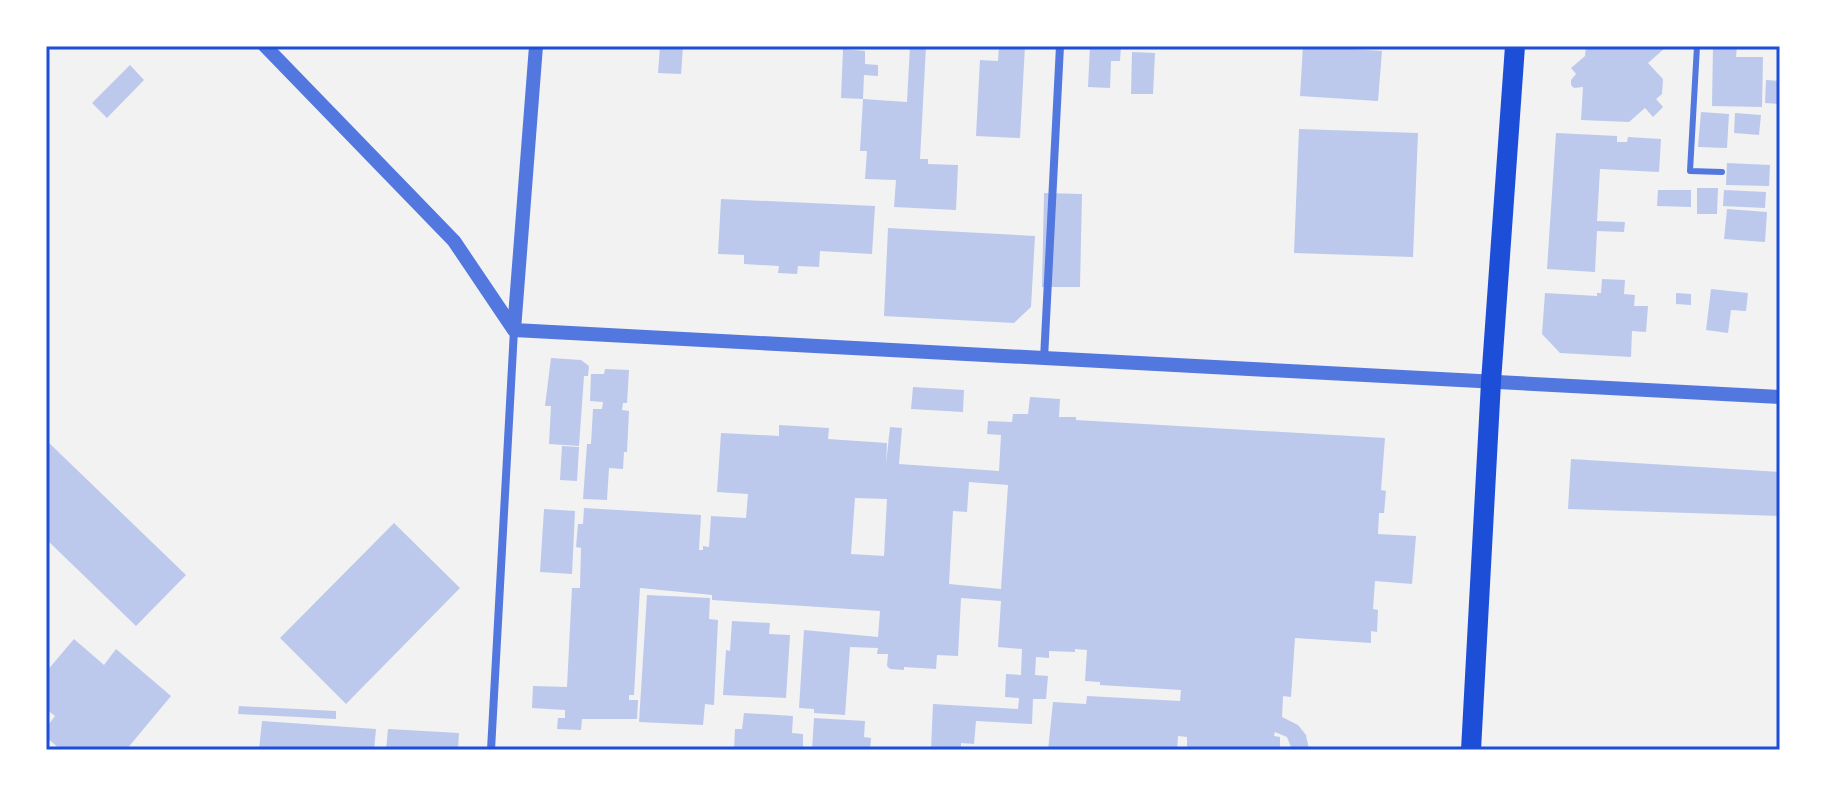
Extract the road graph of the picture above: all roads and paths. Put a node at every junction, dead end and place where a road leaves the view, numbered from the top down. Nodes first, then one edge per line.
1 (265, 46) edge
2 (536, 46) edge
3 (1060, 46) edge
4 (1515, 46) edge
5 (1697, 46) edge
6 (1722, 172) dead end
7 (514, 330) junction
8 (1044, 359) junction
9 (1491, 382) junction
10 (1780, 397) edge
11 (491, 750) edge
12 (1471, 750) edge

1 - 7 street
2 - 7 street
3 - 8 street
4 - 9 main road
5 - 6 lane
7 - 8 street
7 - 11 street
8 - 9 street
9 - 10 street
9 - 12 main road

